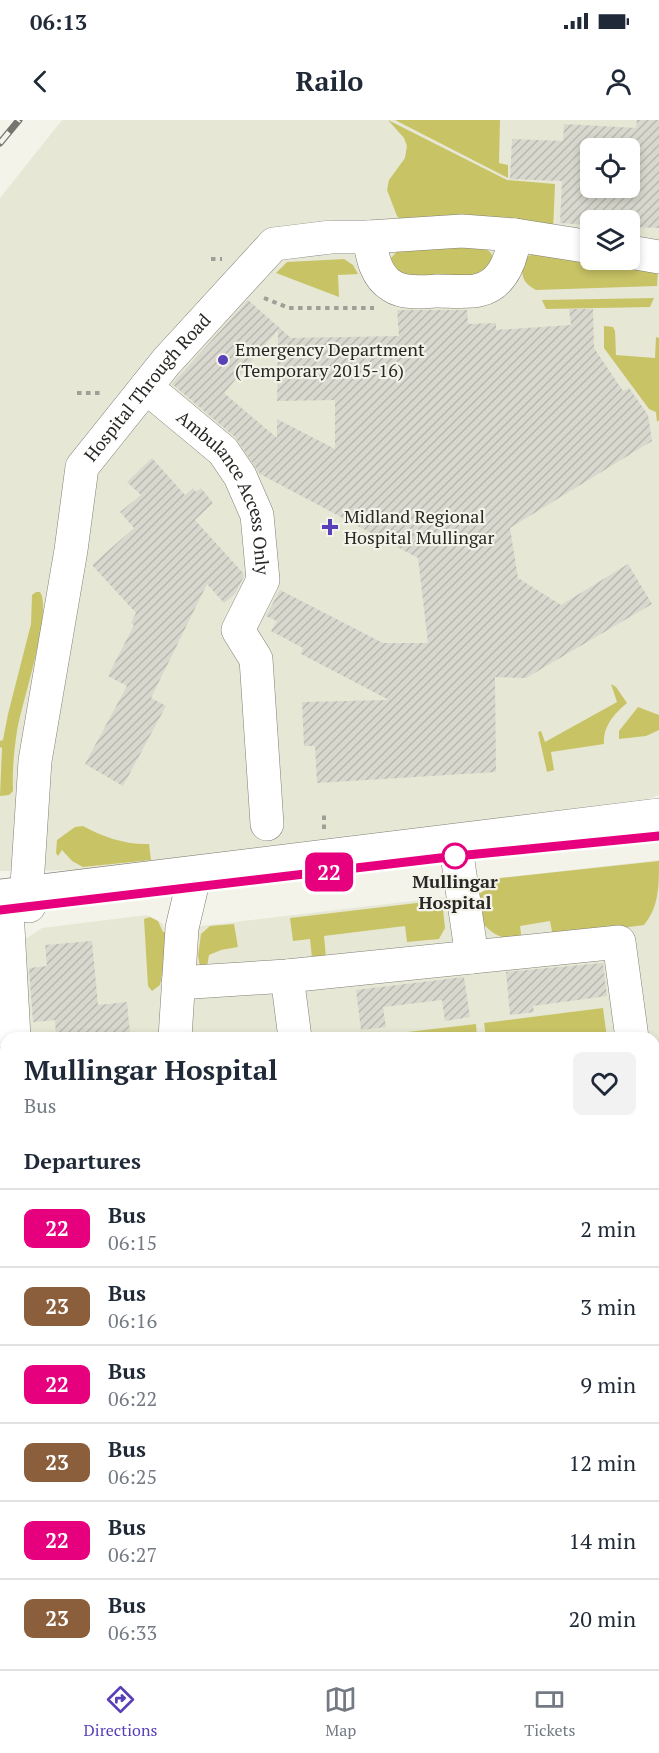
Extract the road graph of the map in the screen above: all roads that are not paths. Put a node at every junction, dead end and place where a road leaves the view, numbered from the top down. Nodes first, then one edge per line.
1 (515, 235) junction
2 (369, 237) junction
3 (580, 245) edge
4 (640, 254) edge
5 (659, 257) edge
6 (146, 387) junction
7 (659, 815) edge
8 (267, 824) dead end
9 (659, 836) edge
10 (456, 849) junction
11 (193, 881) junction
12 (13, 903) edge
13 (472, 957) junction
14 (287, 976) junction
15 (178, 983) junction
16 (14, 1032) edge
17 (174, 1032) edge
18 (294, 1032) edge
19 (631, 1032) edge

1 - 2 street, Hospital Through Road
1 - 2 street
1 - 3 street, Hospital Through Road
2 - 6 street, Hospital Through Road
4 - 5 street
6 - 8 street, Ambulance Access Only
6 - 12 street, Hospital Through Road
7 - 10 street
9 - 10 street
10 - 11 street
10 - 13 street
11 - 12 street
11 - 15 street
12 - 16 street, Hospital Through Road
13 - 14 street
13 - 19 street
14 - 15 street
14 - 18 street
15 - 17 street

